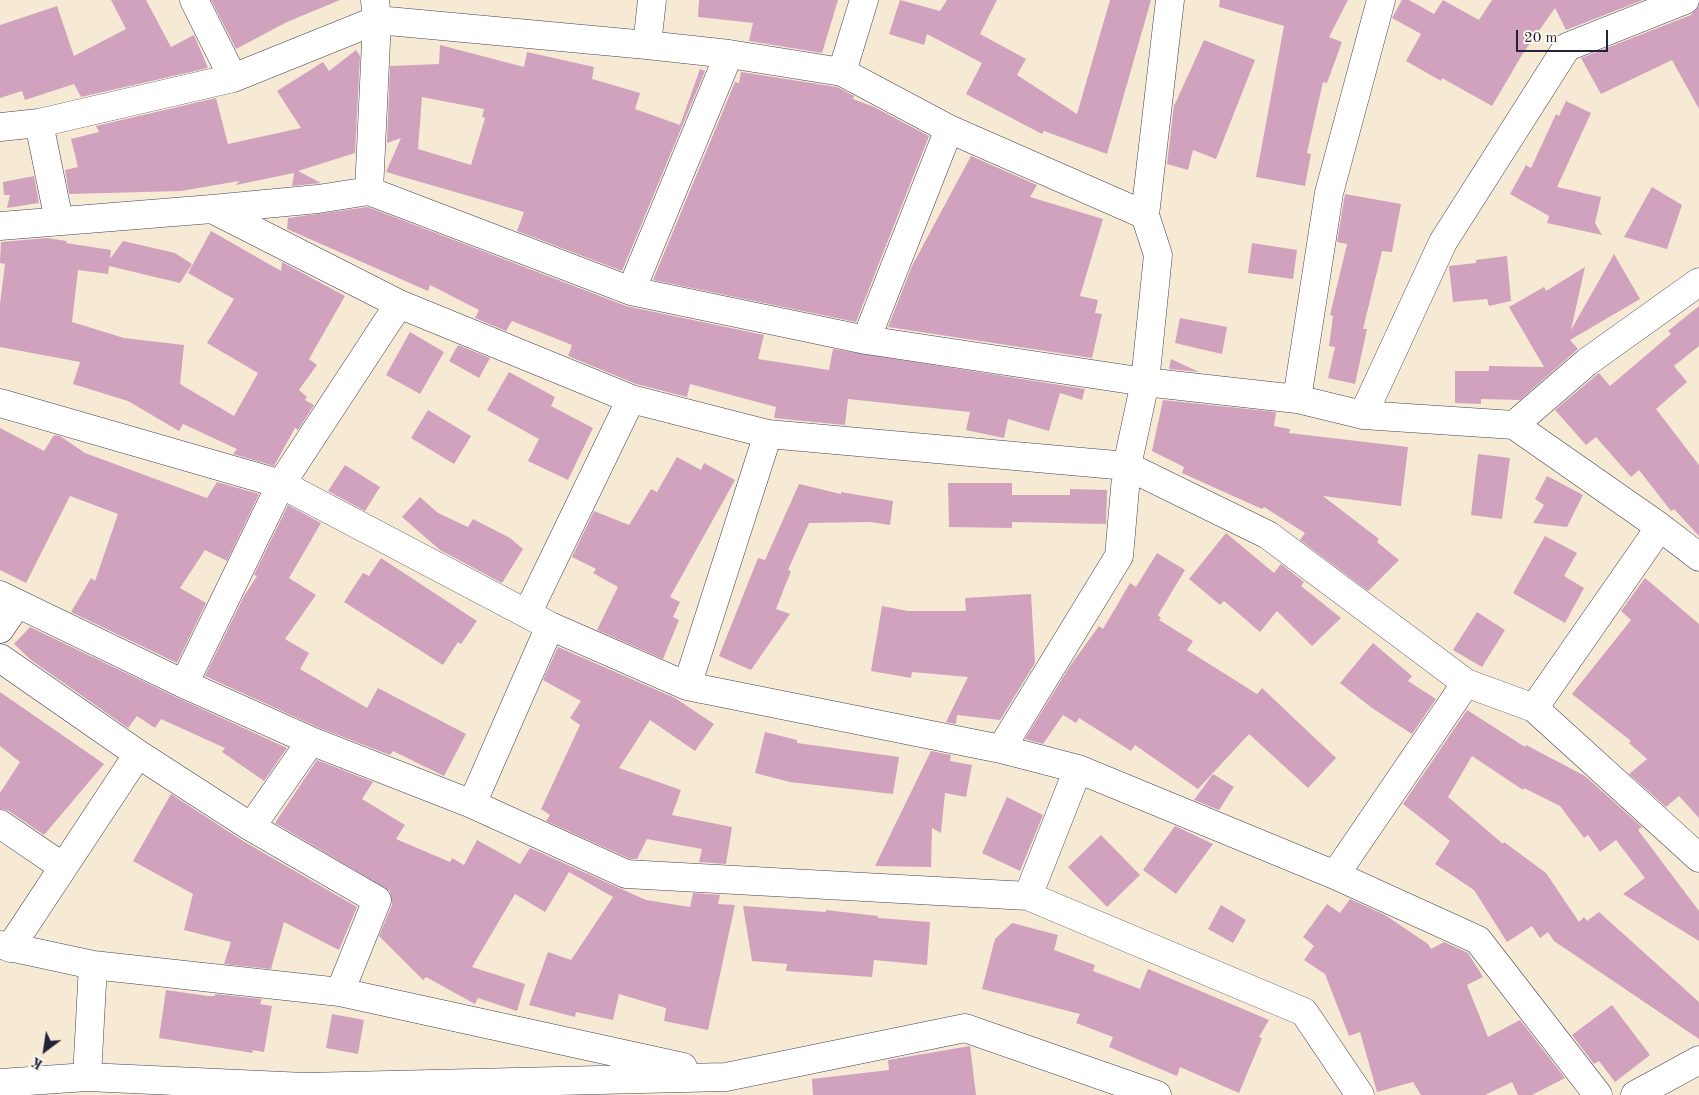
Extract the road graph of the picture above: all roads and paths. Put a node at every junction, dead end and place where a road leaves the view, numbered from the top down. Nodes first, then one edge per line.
1 (194, 0) edge
2 (652, 0) edge
3 (864, 0) edge
4 (1170, 0) edge
5 (1381, 0) edge
6 (1685, 0) edge
7 (376, 10) edge
8 (647, 45) junction
9 (729, 54) junction
10 (842, 72) junction
11 (233, 78) junction
12 (39, 123) junction
13 (0, 127) edge
14 (949, 130) junction
15 (369, 192) junction
16 (212, 209) junction
17 (1145, 215) junction
18 (59, 221) junction
19 (0, 226) edge
20 (631, 291) junction
21 (1695, 291) edge
22 (399, 304) junction
23 (866, 340) junction
24 (1145, 382) junction
25 (631, 399) junction
26 (1297, 399) junction
27 (0, 403) edge
28 (1363, 415) junction
29 (1514, 425) junction
30 (768, 434) junction
31 (1127, 466) junction
32 (281, 484) junction
33 (1660, 527) junction
34 (1699, 557) edge
35 (9, 599) edge
36 (538, 620) junction
37 (0, 629) edge
38 (0, 658) edge
39 (1466, 683) junction
40 (184, 684) junction
41 (687, 686) junction
42 (1534, 708) junction
43 (311, 741) junction
44 (1001, 749) junction
45 (138, 754) junction
46 (1078, 770) junction
47 (472, 804) junction
48 (0, 824) edge
49 (251, 827) junction
50 (1699, 858) edge
51 (63, 867) junction
52 (1335, 875) junction
53 (1028, 896) junction
54 (5, 946) edge
55 (93, 965) junction
56 (340, 992) junction
57 (1699, 1060) edge
58 (87, 1077) junction
59 (726, 1077) junction
60 (0, 1083) edge
61 (305, 1091) edge
62 (1156, 1095) edge
63 (1360, 1095) edge
64 (1598, 1095) edge
65 (1635, 1095) edge

1 - 11 street
2 - 8 street
3 - 10 street
4 - 17 street
5 - 26 street
6 - 28 street
7 - 8 street
7 - 11 street
7 - 15 street
8 - 9 street
9 - 10 street
9 - 20 street
10 - 14 street
11 - 12 street
12 - 13 street
12 - 18 street
14 - 17 street
14 - 23 street
15 - 16 street
15 - 20 street
16 - 18 street
16 - 22 street
17 - 24 street
18 - 19 street
20 - 23 street
21 - 29 street
22 - 25 street
22 - 32 street
23 - 24 street
24 - 26 street
24 - 31 street
25 - 30 street
25 - 36 street
26 - 28 street
27 - 32 street
28 - 29 street
29 - 33 street
30 - 31 street
30 - 41 street
31 - 39 street
31 - 44 street
32 - 36 street
32 - 40 street
33 - 34 street
33 - 42 street
35 - 37 street
35 - 40 street
36 - 41 street
36 - 47 street
38 - 45 street
39 - 42 street
39 - 52 street
40 - 43 street
41 - 44 street
42 - 50 street
43 - 47 street
43 - 49 street
44 - 46 street
45 - 49 street
45 - 51 street
46 - 52 street
46 - 53 street
47 - 53 street
48 - 51 street
49 - 56 street
51 - 54 street
52 - 64 street
53 - 63 street
54 - 55 street
55 - 56 street
55 - 58 street
56 - 59 street
57 - 65 street
58 - 60 street
58 - 61 street
59 - 61 street
59 - 62 street

